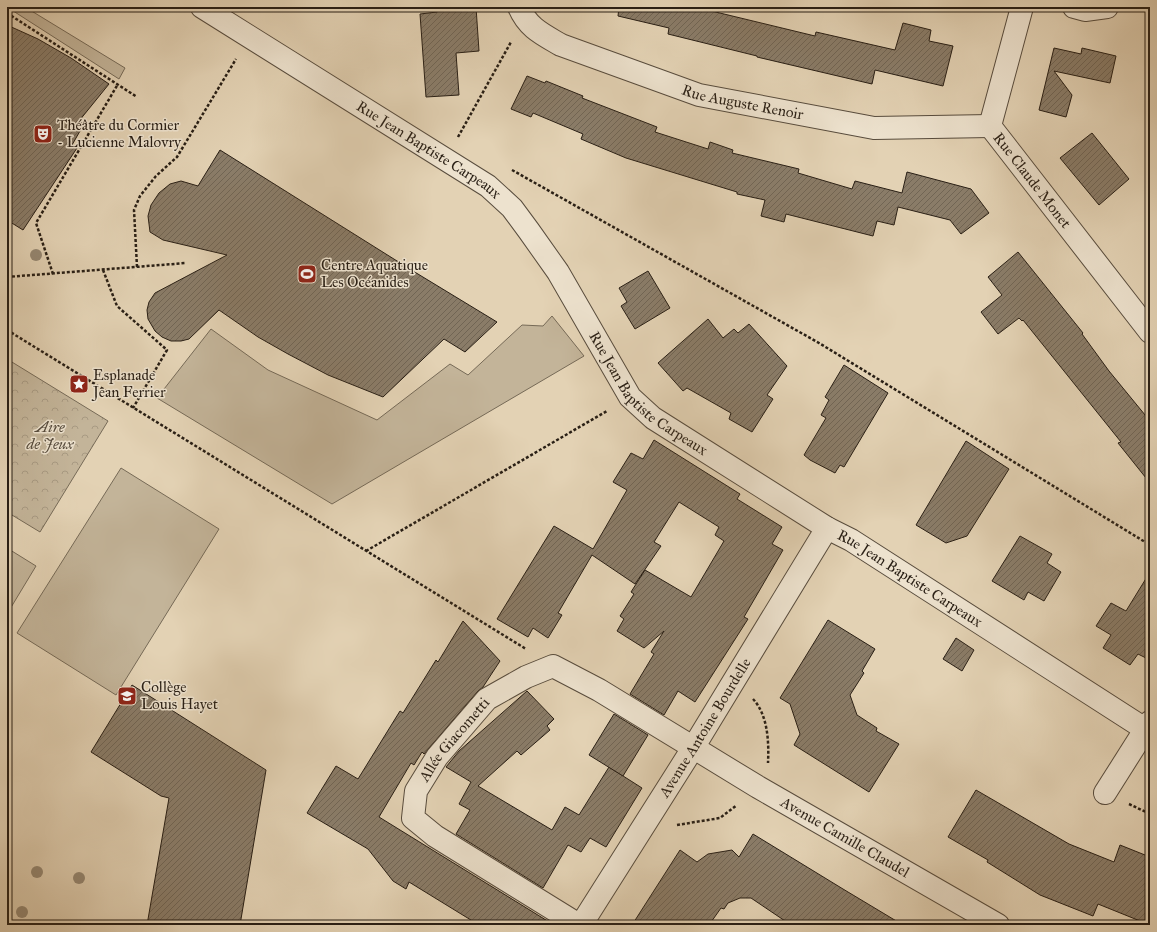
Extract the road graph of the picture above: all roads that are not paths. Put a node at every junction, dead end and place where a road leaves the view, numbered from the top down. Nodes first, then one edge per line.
1 (202, 7) edge
2 (1022, 7) edge
3 (1074, 7) edge
4 (1107, 7) edge
5 (522, 13) edge
6 (990, 126) junction
7 (1150, 332) edge
8 (827, 528) junction
9 (1148, 726) edge
10 (693, 748) junction
11 (1105, 793) dead end
12 (580, 925) edge
13 (998, 925) edge

1 - 8 street, Rue Jean Baptiste Carpeaux
2 - 6 street, Rue Claude Monet
3 - 4 street
5 - 6 street, Rue Auguste Renoir
6 - 7 street, Rue Claude Monet
8 - 9 street, Rue Jean Baptiste Carpeaux
8 - 10 street, Avenue Antoine Bourdelle
9 - 11 street, Rue Jean Baptiste Carpeaux
10 - 12 street, Avenue Antoine Bourdelle
10 - 12 street, Allée Giacometti
10 - 13 street, Avenue Camille Claudel

